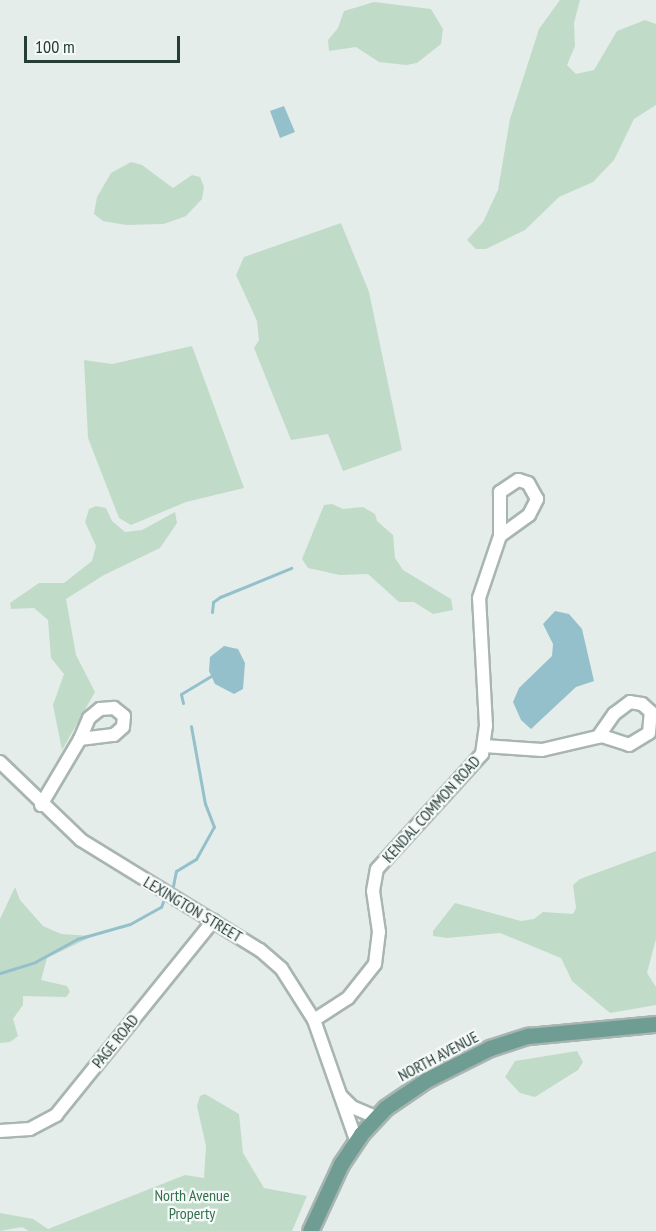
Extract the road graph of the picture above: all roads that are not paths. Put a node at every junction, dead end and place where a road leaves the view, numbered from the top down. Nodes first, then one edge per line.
1 (500, 536) junction
2 (598, 736) dead end
3 (80, 739) dead end
4 (484, 746) junction
5 (0, 762) edge
6 (40, 805) junction
7 (213, 921) junction
8 (314, 1020) junction
9 (656, 1024) edge
10 (338, 1093) junction
11 (375, 1117) junction
12 (0, 1131) edge
13 (356, 1140) junction
14 (310, 1231) edge

1 - 1 street, KENDAL COMMON ROAD
1 - 4 street, KENDAL COMMON ROAD
2 - 4 street
3 - 6 street
4 - 8 street, KENDAL COMMON ROAD
5 - 6 street, LEXINGTON STREET
6 - 7 street, LEXINGTON STREET
7 - 8 street, LEXINGTON STREET
7 - 12 street, PAGE ROAD
8 - 10 street, LEXINGTON STREET
9 - 11 main road, NORTH AVENUE
10 - 11 street
10 - 13 street, LEXINGTON STREET
11 - 13 main road, NORTH AVENUE
13 - 14 main road, NORTH AVENUE

